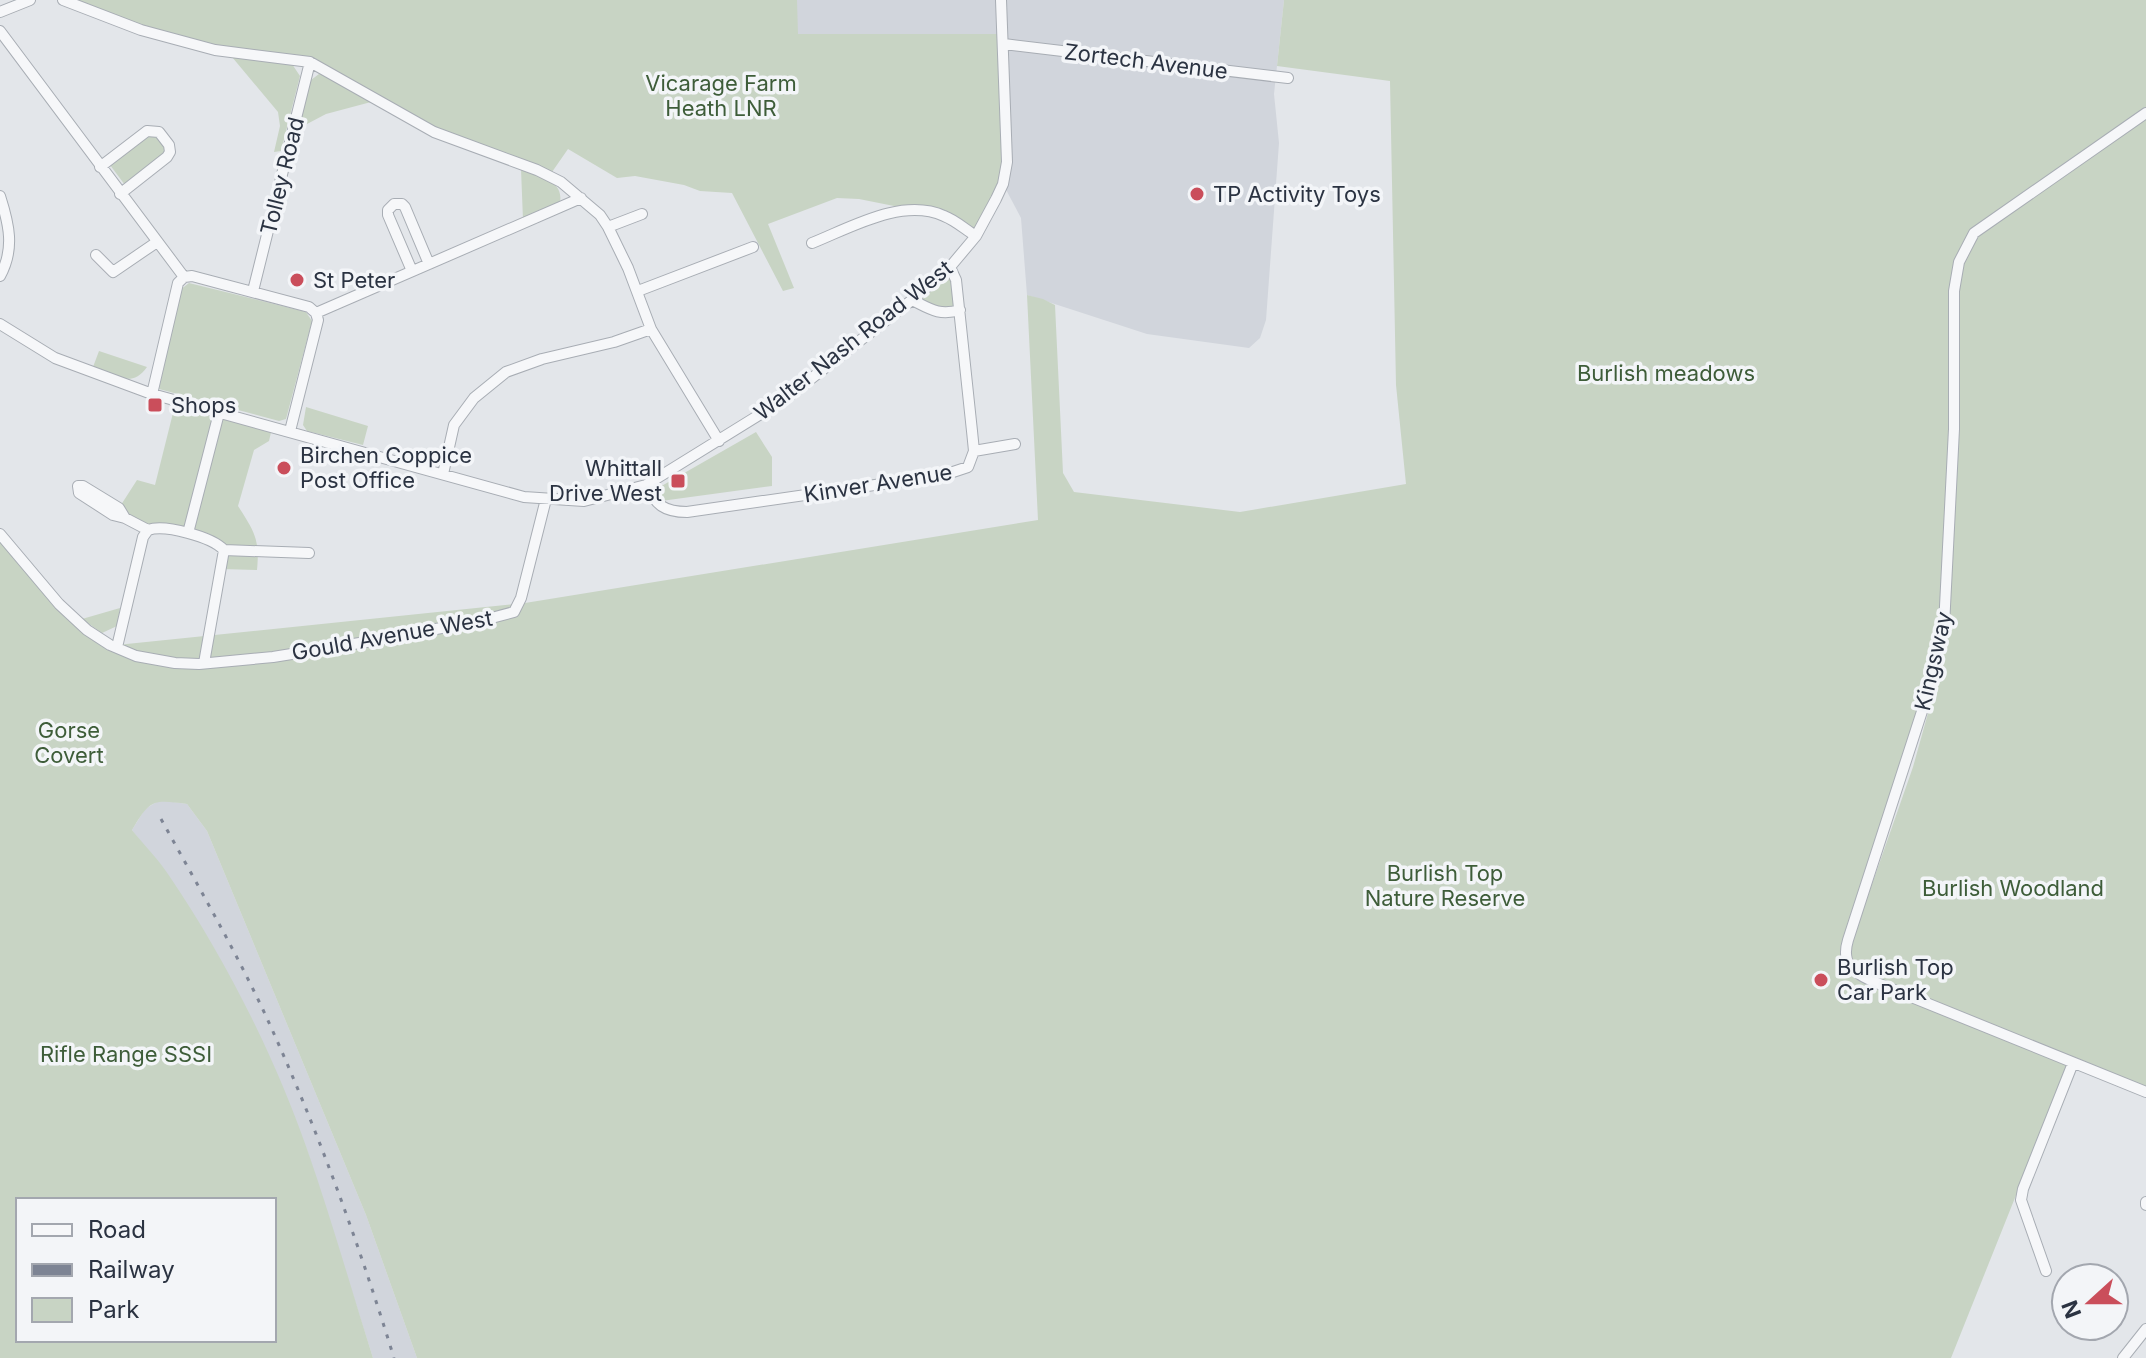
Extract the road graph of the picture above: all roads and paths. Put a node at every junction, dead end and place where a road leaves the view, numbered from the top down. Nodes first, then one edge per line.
1 (29, 0) edge
2 (63, 0) edge
3 (1001, 0) edge
4 (0, 12) edge
5 (0, 31) edge
6 (1004, 44) junction
7 (310, 62) junction
8 (1288, 78) dead end
9 (2146, 113) edge
10 (100, 167) junction
11 (120, 194) junction
12 (0, 196) edge
13 (581, 198) junction
14 (642, 214) dead end
15 (608, 227) junction
16 (976, 236) junction
17 (157, 242) junction
18 (812, 243) dead end
19 (753, 247) dead end
20 (96, 255) dead end
21 (429, 264) junction
22 (950, 267) junction
23 (412, 271) junction
24 (0, 276) edge
25 (184, 277) junction
26 (253, 291) junction
27 (638, 291) junction
28 (912, 300) junction
29 (960, 310) junction
30 (316, 313) junction
31 (0, 324) edge
32 (651, 329) junction
33 (152, 394) junction
34 (219, 413) junction
35 (290, 431) junction
36 (719, 441) junction
37 (1015, 444) dead end
38 (974, 451) junction
39 (443, 474) junction
40 (646, 485) junction
41 (546, 499) junction
42 (125, 518) dead end
43 (148, 530) junction
44 (188, 533) junction
45 (0, 534) edge
46 (224, 550) junction
47 (309, 553) dead end
48 (117, 647) junction
49 (204, 663) junction
50 (2073, 1063) junction
51 (2146, 1092) edge
52 (2046, 1271) dead end
53 (2146, 1329) edge
54 (2123, 1358) edge

1 - 4 street
2 - 7 street
3 - 6 street, Walter Nash Road West
5 - 10 street
6 - 8 street, Zortech Avenue
6 - 16 street, Walter Nash Road West
7 - 13 street
7 - 26 street, Tolley Road
9 - 50 street, Kingsway
10 - 11 street
10 - 11 street
11 - 17 street
12 - 24 street
13 - 15 street
13 - 21 street
14 - 15 street
15 - 27 street
16 - 18 street
16 - 22 street, Walter Nash Road West
17 - 20 street
17 - 25 street
19 - 27 street
21 - 23 street
21 - 23 street
22 - 28 street, Walter Nash Road West
22 - 29 street, Kinver Avenue
23 - 30 street
25 - 26 street
25 - 33 street
26 - 30 street
27 - 32 street
28 - 29 street
28 - 36 street, Walter Nash Road West
29 - 38 street, Kinver Avenue
30 - 35 street
31 - 33 street, Walter Nash Road West
32 - 36 street
32 - 39 street
33 - 34 street, Walter Nash Road West
34 - 35 street, Walter Nash Road West
34 - 44 street
35 - 39 street, Walter Nash Road West
36 - 40 street, Walter Nash Road West
37 - 38 street
38 - 40 street, Kinver Avenue
39 - 41 street, Walter Nash Road West
40 - 41 street, Walter Nash Road West
41 - 49 street, Gould Avenue West
42 - 43 street
43 - 44 street
43 - 48 street
44 - 46 street
45 - 48 street, Gould Avenue West
46 - 47 street
46 - 49 street
48 - 49 street, Gould Avenue West
50 - 51 street, Kingsway
50 - 52 street
53 - 54 street

